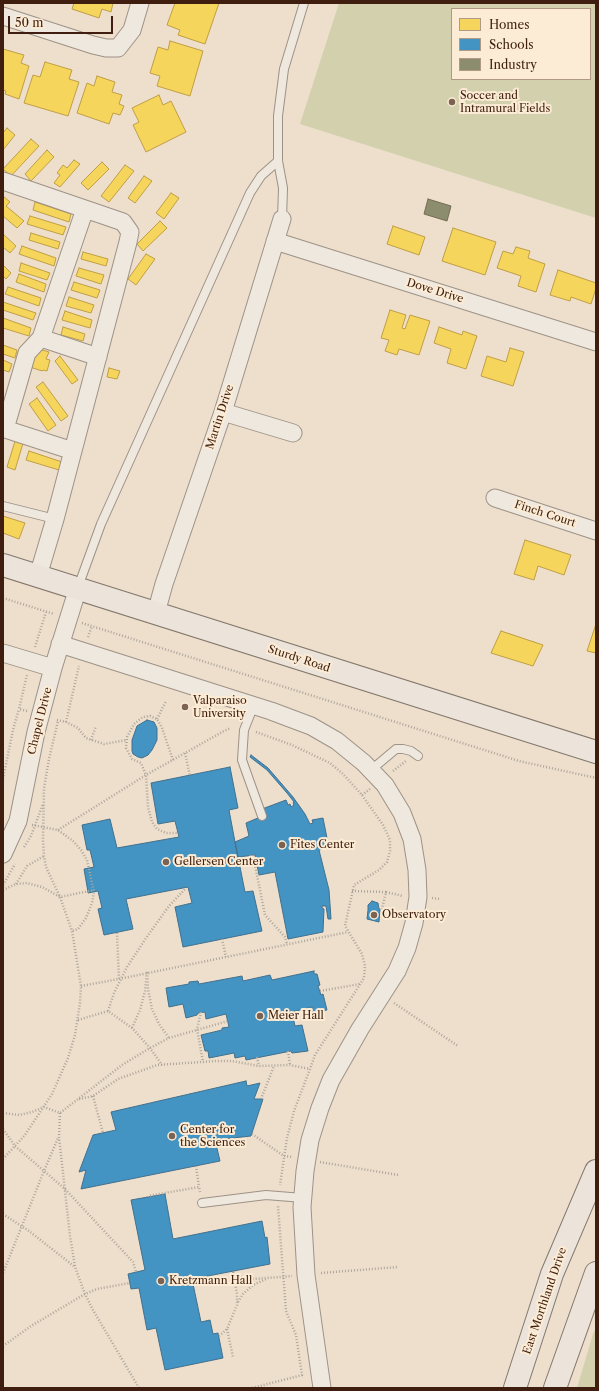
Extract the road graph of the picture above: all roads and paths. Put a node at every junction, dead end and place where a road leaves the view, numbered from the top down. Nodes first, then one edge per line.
1 (140, 3) edge
2 (304, 3) edge
3 (3, 16) edge
4 (278, 161) junction
5 (3, 181) edge
6 (85, 209) junction
7 (282, 219) joint
8 (275, 241) junction
9 (41, 338) junction
10 (596, 342) edge
11 (98, 357) junction
12 (223, 412) junction
13 (292, 433) dead end
14 (73, 451) junction
15 (494, 498) dead end
16 (3, 506) edge
17 (55, 519) junction
18 (596, 531) edge
19 (3, 565) edge
20 (38, 576) junction
21 (78, 588) junction
22 (3, 598) edge
23 (46, 612) dead end
24 (156, 613) junction
25 (92, 626) dead end
26 (60, 644) junction
27 (3, 653) edge
28 (80, 662) dead end
29 (53, 668) junction
30 (166, 701) dead end
31 (254, 705) junction
32 (19, 709) dead end
33 (157, 719) junction
34 (66, 722) junction
35 (96, 726) dead end
36 (231, 728) dead end
37 (256, 732) dead end
38 (91, 740) junction
39 (127, 740) junction
40 (596, 752) edge
41 (185, 753) junction
42 (418, 756) dead end
43 (173, 760) junction
44 (371, 770) junction
45 (146, 775) junction
46 (190, 776) dead end
47 (596, 778) edge
48 (3, 779) edge
49 (262, 816) dead end
50 (34, 826) dead end
51 (43, 827) junction
52 (58, 830) junction
53 (178, 833) dead end
54 (3, 854) edge
55 (253, 855) dead end
56 (44, 856) junction
57 (16, 884) junction
58 (186, 888) dead end
59 (3, 890) edge
60 (94, 890) junction
61 (352, 891) junction
62 (60, 897) junction
63 (382, 909) dead end
64 (72, 931) junction
65 (348, 932) junction
66 (117, 933) dead end
67 (222, 939) dead end
68 (287, 944) junction
69 (226, 957) junction
70 (147, 974) junction
71 (120, 979) junction
72 (361, 983) junction
73 (81, 986) junction
74 (320, 991) dead end
75 (382, 994) junction
76 (108, 1011) junction
77 (201, 1012) dead end
78 (78, 1020) junction
79 (228, 1021) dead end
80 (132, 1028) junction
81 (198, 1029) junction
82 (169, 1038) junction
83 (458, 1046) dead end
84 (150, 1048) junction
85 (288, 1051) dead end
86 (257, 1057) dead end
87 (203, 1062) junction
88 (290, 1064) junction
89 (162, 1065) junction
90 (259, 1066) junction
91 (274, 1066) junction
92 (310, 1069) junction
93 (93, 1096) junction
94 (261, 1099) dead end
95 (77, 1100) junction
96 (44, 1107) junction
97 (3, 1113) edge
98 (60, 1113) junction
99 (3, 1130) edge
100 (102, 1133) dead end
101 (252, 1134) dead end
102 (59, 1137) junction
103 (15, 1146) junction
104 (284, 1156) junction
105 (3, 1160) edge
106 (307, 1160) junction
107 (196, 1166) dead end
108 (44, 1171) junction
109 (596, 1171) edge
110 (398, 1175) dead end
111 (199, 1187) junction
112 (65, 1189) junction
113 (279, 1195) junction
114 (148, 1197) dead end
115 (303, 1198) junction
116 (202, 1203) joint
117 (3, 1214) edge
118 (22, 1226) junction
119 (75, 1267) junction
120 (136, 1272) dead end
121 (3, 1273) edge
122 (596, 1273) edge
123 (267, 1279) dead end
124 (130, 1283) dead end
125 (85, 1294) junction
126 (237, 1304) dead end
127 (227, 1329) dead end
128 (3, 1346) edge
129 (233, 1357) dead end
130 (140, 1388) edge
131 (252, 1388) edge
132 (322, 1388) edge
133 (515, 1388) edge
134 (555, 1388) edge

1 - 3 street
2 - 4 lane
4 - 7 lane
4 - 21 lane
5 - 6 street
6 - 9 street
6 - 11 street
7 - 8 street, Martin Drive
8 - 10 street, Dove Drive
8 - 12 street, Martin Drive
9 - 11 street
9 - 14 street
11 - 14 street
12 - 13 street
12 - 24 street, Martin Drive
14 - 17 street
15 - 18 street, Finch Court
16 - 17 lane
17 - 20 street
19 - 20 main road, Sturdy Road
20 - 21 main road, Sturdy Road
21 - 24 main road, Sturdy Road
21 - 26 street, Chapel Drive
22 - 23 path
24 - 40 main road, Sturdy Road
25 - 47 path
26 - 29 street, Chapel Drive
26 - 31 street
27 - 29 street
28 - 34 path
29 - 54 street, Chapel Drive
30 - 33 path
31 - 44 street
31 - 49 lane
32 - 48 path
33 - 39 path
33 - 43 path
34 - 38 path
34 - 51 path
35 - 38 path
36 - 41 path
37 - 61 path
38 - 39 path
39 - 45 path
41 - 43 path
41 - 46 path
42 - 44 lane
43 - 45 path
44 - 75 street
45 - 52 path
45 - 53 path
50 - 51 path
51 - 52 path
51 - 56 path
52 - 60 path
55 - 68 path
56 - 57 path
56 - 62 path
57 - 59 path
57 - 62 path
58 - 71 path
60 - 62 path
60 - 64 path
61 - 63 path
61 - 65 path
62 - 64 path
64 - 73 path
65 - 68 path
65 - 72 path
66 - 71 path
67 - 69 path
68 - 69 path
69 - 70 path
70 - 71 path
70 - 80 path
70 - 82 path
71 - 73 path
71 - 76 path
72 - 74 path
72 - 75 path
72 - 92 path
73 - 78 path
75 - 83 path
75 - 106 street
76 - 78 path
76 - 80 path
77 - 81 path
78 - 96 path
79 - 81 path
80 - 84 path
81 - 82 path
81 - 87 path
82 - 84 path
84 - 89 path
84 - 95 path
85 - 88 path
86 - 90 path
87 - 89 path
87 - 90 path
88 - 91 path
88 - 92 path
89 - 93 path
90 - 91 path
91 - 94 path
92 - 104 path
93 - 95 path
93 - 100 path
95 - 98 path
96 - 97 path
96 - 98 path
96 - 103 path
98 - 102 path
99 - 103 path
101 - 104 path
102 - 108 path
102 - 112 path
103 - 105 path
103 - 108 path
104 - 106 path
104 - 113 path
106 - 110 path
106 - 115 street
107 - 111 path
108 - 112 path
108 - 118 path
109 - 133 main road, East Morthland Drive
111 - 114 path
111 - 116 path
112 - 119 path
112 - 120 path
113 - 115 lane
113 - 116 lane
113 - 131 path
115 - 132 street
117 - 118 path
118 - 119 path
118 - 121 path
119 - 125 path
122 - 134 main road
123 - 126 path
124 - 125 path
125 - 128 path
125 - 130 path
127 - 129 path

